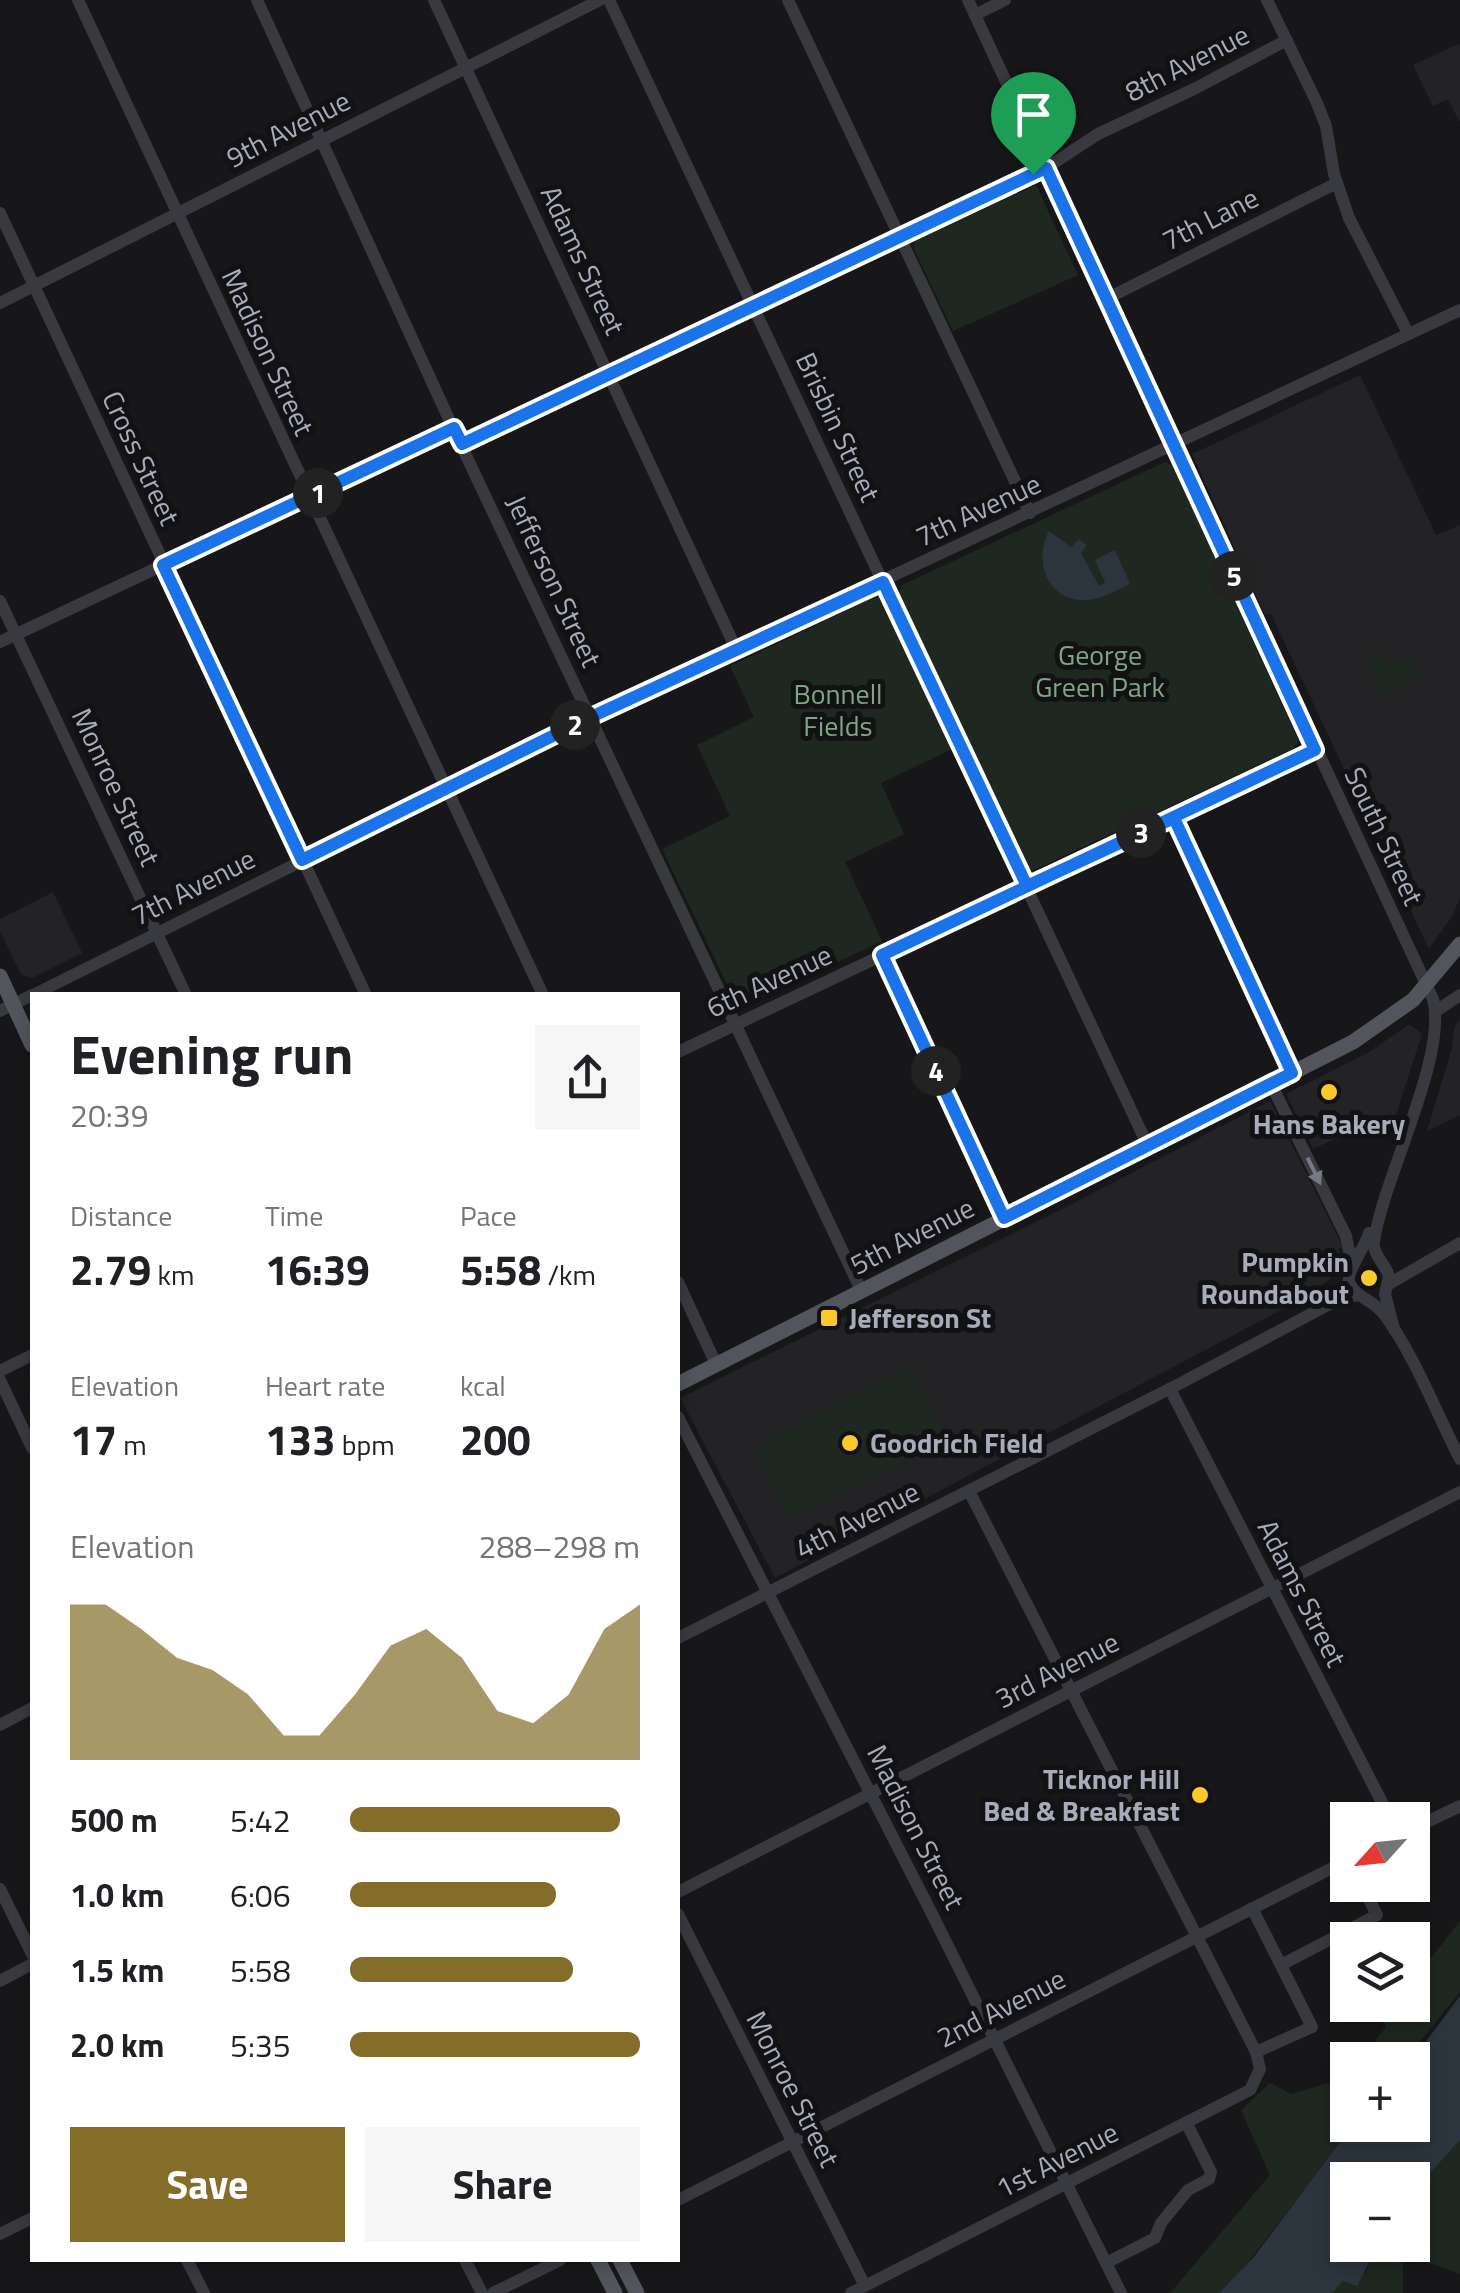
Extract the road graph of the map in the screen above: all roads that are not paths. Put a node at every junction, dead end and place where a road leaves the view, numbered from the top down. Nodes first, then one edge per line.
1 (78, 0) edge
2 (257, 0) edge
3 (434, 0) edge
4 (600, 0) edge
5 (610, 0) edge
6 (788, 0) edge
7 (968, 0) edge
8 (1005, 0) edge
9 (1267, 0) edge
10 (975, 15) junction
11 (1287, 40) junction
12 (465, 68) junction
13 (321, 140) junction
14 (1046, 168) junction
15 (1337, 183) junction
16 (0, 214) edge
17 (176, 214) junction
18 (902, 237) junction
19 (34, 286) junction
20 (1106, 299) junction
21 (0, 303) edge
22 (754, 308) junction
23 (1460, 310) edge
24 (1408, 334) junction
25 (608, 374) junction
26 (454, 428) junction
27 (462, 444) junction
28 (1174, 445) junction
29 (308, 497) junction
30 (1030, 513) junction
31 (163, 565) junction
32 (883, 582) junction
33 (0, 601) edge
34 (16, 634) junction
35 (0, 642) edge
36 (737, 650) junction
37 (591, 717) junction
38 (1315, 750) junction
39 (446, 787) junction
40 (1174, 818) junction
41 (302, 860) junction
42 (1027, 886) junction
43 (157, 934) junction
44 (1460, 944) edge
45 (882, 955) junction
46 (0, 976) edge
47 (1428, 986) junction
48 (39, 992) edge
49 (185, 992) edge
50 (365, 992) edge
51 (542, 992) edge
52 (1460, 995) edge
53 (30, 996) edge
54 (7, 1008) edge
55 (1436, 1011) junction
56 (734, 1025) junction
57 (30, 1042) edge
58 (680, 1051) edge
59 (1292, 1073) junction
60 (1270, 1084) junction
61 (1148, 1146) junction
62 (1379, 1214) junction
63 (1004, 1218) junction
64 (1460, 1243) edge
65 (1424, 1262) junction
66 (1383, 1264) junction
67 (1354, 1266) junction
68 (680, 1286) edge
69 (1386, 1286) junction
70 (860, 1290) junction
71 (1363, 1296) junction
72 (1324, 1308) junction
73 (1394, 1329) junction
74 (30, 1357) edge
75 (716, 1364) junction
76 (0, 1371) edge
77 (0, 1380) edge
78 (680, 1383) edge
79 (1170, 1389) junction
80 (680, 1421) edge
81 (30, 1444) edge
82 (1460, 1459) edge
83 (969, 1491) junction
84 (1460, 1492) edge
85 (1272, 1590) junction
86 (767, 1593) junction
87 (680, 1637) edge
88 (1070, 1691) junction
89 (30, 1709) edge
90 (0, 1726) edge
91 (870, 1792) junction
92 (1382, 1802) edge
93 (1460, 1806) edge
94 (1430, 1820) edge
95 (1330, 1869) edge
96 (0, 1889) edge
97 (680, 1891) edge
98 (1370, 1902) edge
99 (1252, 1908) junction
100 (680, 1918) edge
101 (1197, 1936) junction
102 (30, 1950) edge
103 (30, 1965) edge
104 (1281, 1965) junction
105 (0, 1981) edge
106 (994, 2040) junction
107 (1256, 2052) junction
108 (1186, 2122) junction
109 (791, 2142) junction
110 (1066, 2184) junction
111 (680, 2199) edge
112 (30, 2219) edge
113 (0, 2234) edge
114 (189, 2262) edge
115 (467, 2262) edge
116 (556, 2262) edge
117 (599, 2262) edge
118 (621, 2262) edge
119 (1106, 2263) junction
120 (865, 2286) junction
121 (204, 2293) edge
122 (482, 2293) edge
123 (493, 2293) edge
124 (615, 2293) edge
125 (637, 2293) edge
126 (851, 2293) edge
127 (1121, 2293) edge

1 - 17 street, Madison Street
2 - 13 street, Jefferson Street
3 - 12 street, Adams Street
4 - 12 street, 9th Avenue
5 - 22 street, Brisbin Street
6 - 18 street
7 - 10 street, South Street
8 - 10 street
9 - 11 street
10 - 14 street, South Street
11 - 14 street, 8th Avenue
11 - 15 street
12 - 13 street, 9th Avenue
12 - 25 street, Adams Street
13 - 17 street, 9th Avenue
13 - 26 street, Jefferson Street
14 - 18 street, 8th Avenue
14 - 20 street, South Street
15 - 20 street, 7th Lane
15 - 24 street
16 - 19 street, Cross Street
17 - 19 street, 9th Avenue
17 - 29 street, Madison Street
18 - 22 street, 8th Avenue
18 - 30 street
19 - 21 street, 9th Avenue
19 - 31 street, Cross Street
20 - 28 street, South Street
22 - 25 street, 8th Avenue
22 - 32 street, Brisbin Street
23 - 24 street, 7th Avenue
24 - 28 street, 7th Avenue
25 - 27 street, 8th Avenue
25 - 36 street, Adams Street
26 - 27 street, Jefferson Street
26 - 29 street
27 - 37 street, Jefferson Street
28 - 30 street, 7th Avenue
28 - 38 street, South Street
29 - 31 street
29 - 39 street, Madison Street
30 - 32 street, 7th Avenue
31 - 34 street
31 - 41 street, Cross Street
32 - 36 street, 7th Avenue
32 - 42 street, Brisbin Street
33 - 34 street, Monroe Street
34 - 35 street
34 - 43 street, Monroe Street
36 - 37 street, 7th Avenue
37 - 39 street, 7th Avenue
37 - 56 street, Jefferson Street
38 - 40 street, 6th Avenue
38 - 47 street, South Street
39 - 41 street, 7th Avenue
39 - 51 street, Madison Street
40 - 42 street, 6th Avenue
40 - 59 street
41 - 43 street, 7th Avenue
41 - 50 street, Cross Street
42 - 45 street, 6th Avenue
42 - 61 street, Brisbin Street
43 - 48 street, 7th Avenue
43 - 49 street, Monroe Street
44 - 47 main road, 5th Avenue
45 - 56 street, 6th Avenue
45 - 63 street
46 - 54 main road
47 - 55 street, South Street
47 - 59 main road, 5th Avenue
52 - 55 street
53 - 54 street, 7th Avenue
54 - 57 main road
55 - 62 street, 4th Avenue
56 - 58 street, 6th Avenue
56 - 70 street, Jefferson Street
59 - 60 main road, 5th Avenue
60 - 61 main road, 5th Avenue
60 -> 67 street
61 - 63 main road, 5th Avenue
62 - 66 street
62 - 67 street, 4th Avenue
63 - 70 main road, 5th Avenue
64 - 65 street
65 - 66 street
65 - 69 street
66 - 67 street
66 - 69 street
67 - 71 street
67 - 72 street, 4th Avenue
68 - 75 street
69 - 71 street
69 - 73 street
70 - 75 main road, 5th Avenue
71 - 72 street, 4th Avenue
71 - 73 street
72 - 79 street, 4th Avenue
73 - 82 street
74 - 76 street
75 - 78 main road, 5th Avenue
77 - 81 street
79 - 83 street, 4th Avenue
79 - 85 street, Adams Street
80 - 86 street, Madison Street
83 - 86 street, 4th Avenue
83 - 88 street
84 - 85 street, 3rd Avenue
85 - 88 street, 3rd Avenue
85 - 92 street, Adams Street
86 - 87 street, 4th Avenue
86 - 91 street, Madison Street
88 - 91 street, 3rd Avenue
88 - 101 street
89 - 90 street
91 - 97 street, 3rd Avenue
91 - 106 street, Madison Street
93 - 94 street
95 - 99 street, 2nd Avenue
96 - 102 street
98 - 104 street
99 - 101 street, 2nd Avenue
99 - 104 street
100 - 109 street, Monroe Street
101 - 106 street, 2nd Avenue
101 - 107 street
103 - 105 street
104 - 107 street
106 - 109 street, 2nd Avenue
106 - 110 street, Madison Street
107 - 108 street, 1st Avenue
108 - 110 street, 1st Avenue
108 - 119 street
109 - 111 street, 2nd Avenue
109 - 120 street, Monroe Street
110 - 119 street, Madison Street
110 - 120 street, 1st Avenue
112 - 113 street
114 - 121 street
115 - 122 street
116 - 123 street
117 - 124 main road
118 - 125 main road
119 - 127 street, Madison Street
120 - 126 street, 1st Avenue

